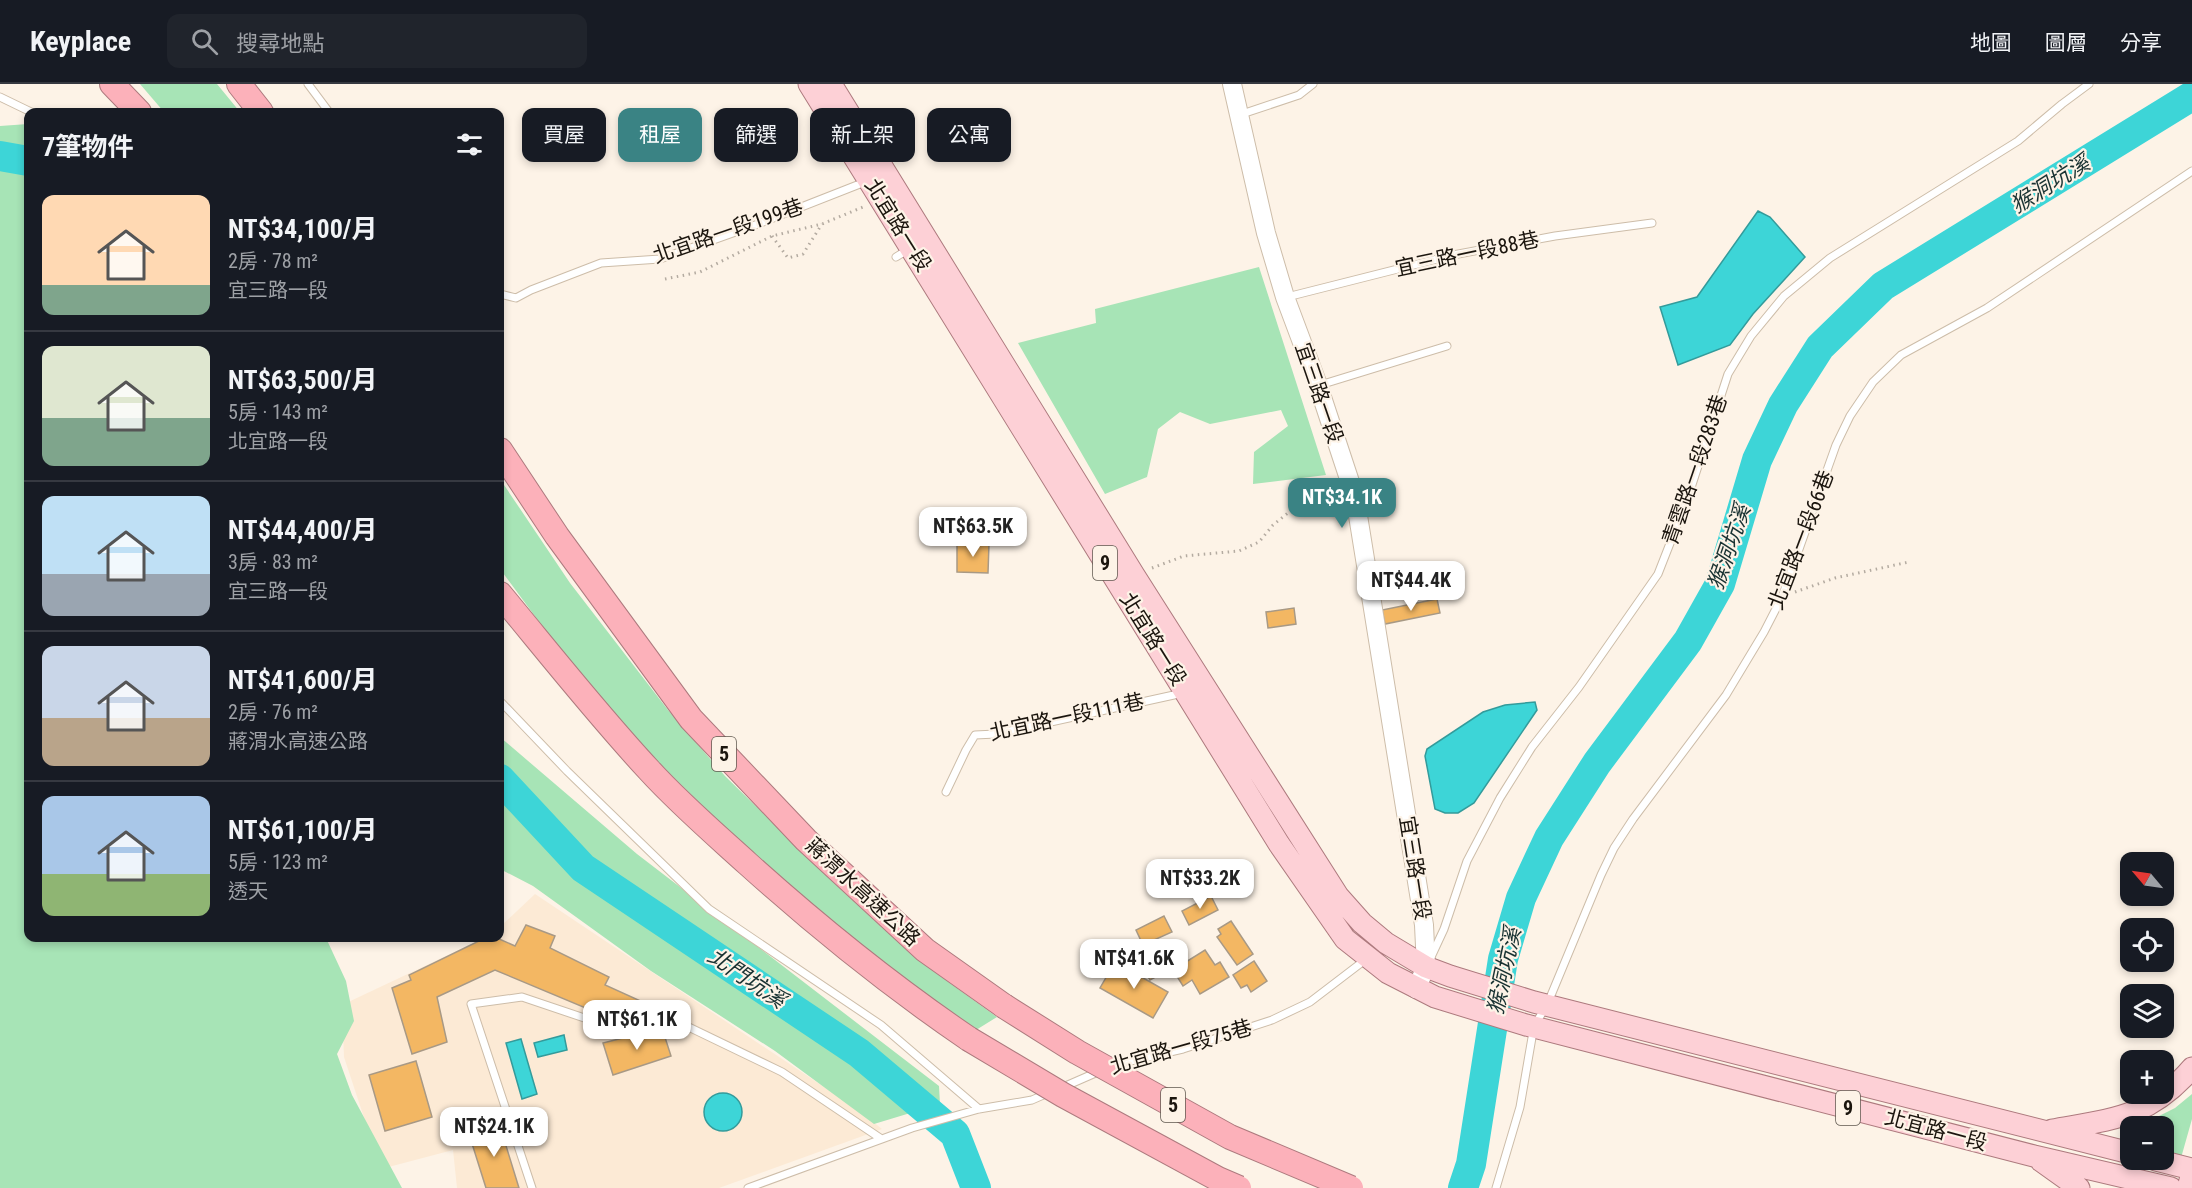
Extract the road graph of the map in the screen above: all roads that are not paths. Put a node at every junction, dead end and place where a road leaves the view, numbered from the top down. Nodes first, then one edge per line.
1 (112, 84) edge
2 (239, 84) edge
3 (308, 84) edge
4 (809, 84) edge
5 (831, 84) edge
6 (1232, 84) edge
7 (1313, 84) edge
8 (2089, 84) edge
9 (0, 97) edge
10 (135, 108) edge
11 (258, 108) edge
12 (326, 108) edge
13 (24, 109) edge
14 (1239, 115) junction
15 (2192, 171) edge
16 (878, 177) junction
17 (1652, 223) dead end
18 (504, 295) edge
19 (1285, 297) junction
20 (1447, 346) dead end
21 (1318, 385) junction
22 (504, 456) edge
23 (504, 599) edge
24 (1187, 692) junction
25 (504, 705) edge
26 (946, 792) dead end
27 (1377, 950) junction
28 (1426, 967) junction
29 (1416, 989) junction
30 (1541, 1003) junction
31 (1530, 1025) junction
32 (2192, 1068) edge
33 (979, 1109) junction
34 (2046, 1131) junction
35 (880, 1138) junction
36 (2120, 1150) edge
37 (2034, 1156) junction
38 (2174, 1166) edge
39 (2192, 1171) edge
40 (532, 1188) edge
41 (748, 1188) edge
42 (1239, 1188) edge
43 (1351, 1188) edge
44 (1496, 1188) edge
45 (2079, 1188) edge
46 (2171, 1188) edge
47 (2188, 1188) edge

1 - 10 highway
2 - 11 highway
3 - 12 lane
4 - 16 main road, 北宜路一段 / 9
5 - 16 main road, 北宜路一段 / 9
6 - 14 street, 宜三路一段
7 - 14 lane
8 - 28 lane, 青雲路一段283巷
9 - 13 lane
14 - 19 street, 宜三路一段
15 - 30 lane, 北宜路一段66巷
16 - 18 lane, 北宜路一段199巷
16 - 24 main road, 北宜路一段 / 9
16 - 27 main road, 北宜路一段 / 9
17 - 19 lane, 宜三路一段88巷
19 - 21 street, 宜三路一段
20 - 21 lane
21 - 28 street, 宜三路一段
22 - 43 highway, 蔣渭水高速公路 / 5, bridge
23 - 42 highway, 5, bridge
24 - 26 lane, 北宜路一段111巷
24 - 27 main road, 北宜路一段 / 9
25 - 33 lane
27 - 28 main road, 北宜路一段 / 9
27 - 29 main road, 北宜路一段 / 9
27 - 33 lane, 北宜路一段75巷
28 - 29 street, 宜三路一段
28 - 30 main road, 北宜路一段 / 9
29 - 31 main road, 北宜路一段 / 9
30 - 31 lane, 北宜路一段66巷
30 - 34 main road, 北宜路一段 / 9
31 - 37 main road, 北宜路一段 / 9
31 - 44 lane
32 - 34 main road
33 - 35 lane, 北宜路一段75巷
34 - 36 main road, 北宜路一段 / 9
35 - 40 lane
35 - 41 lane
37 - 45 main road
37 - 46 main road, 北宜路一段 / 9
38 - 39 main road
39 - 47 main road

